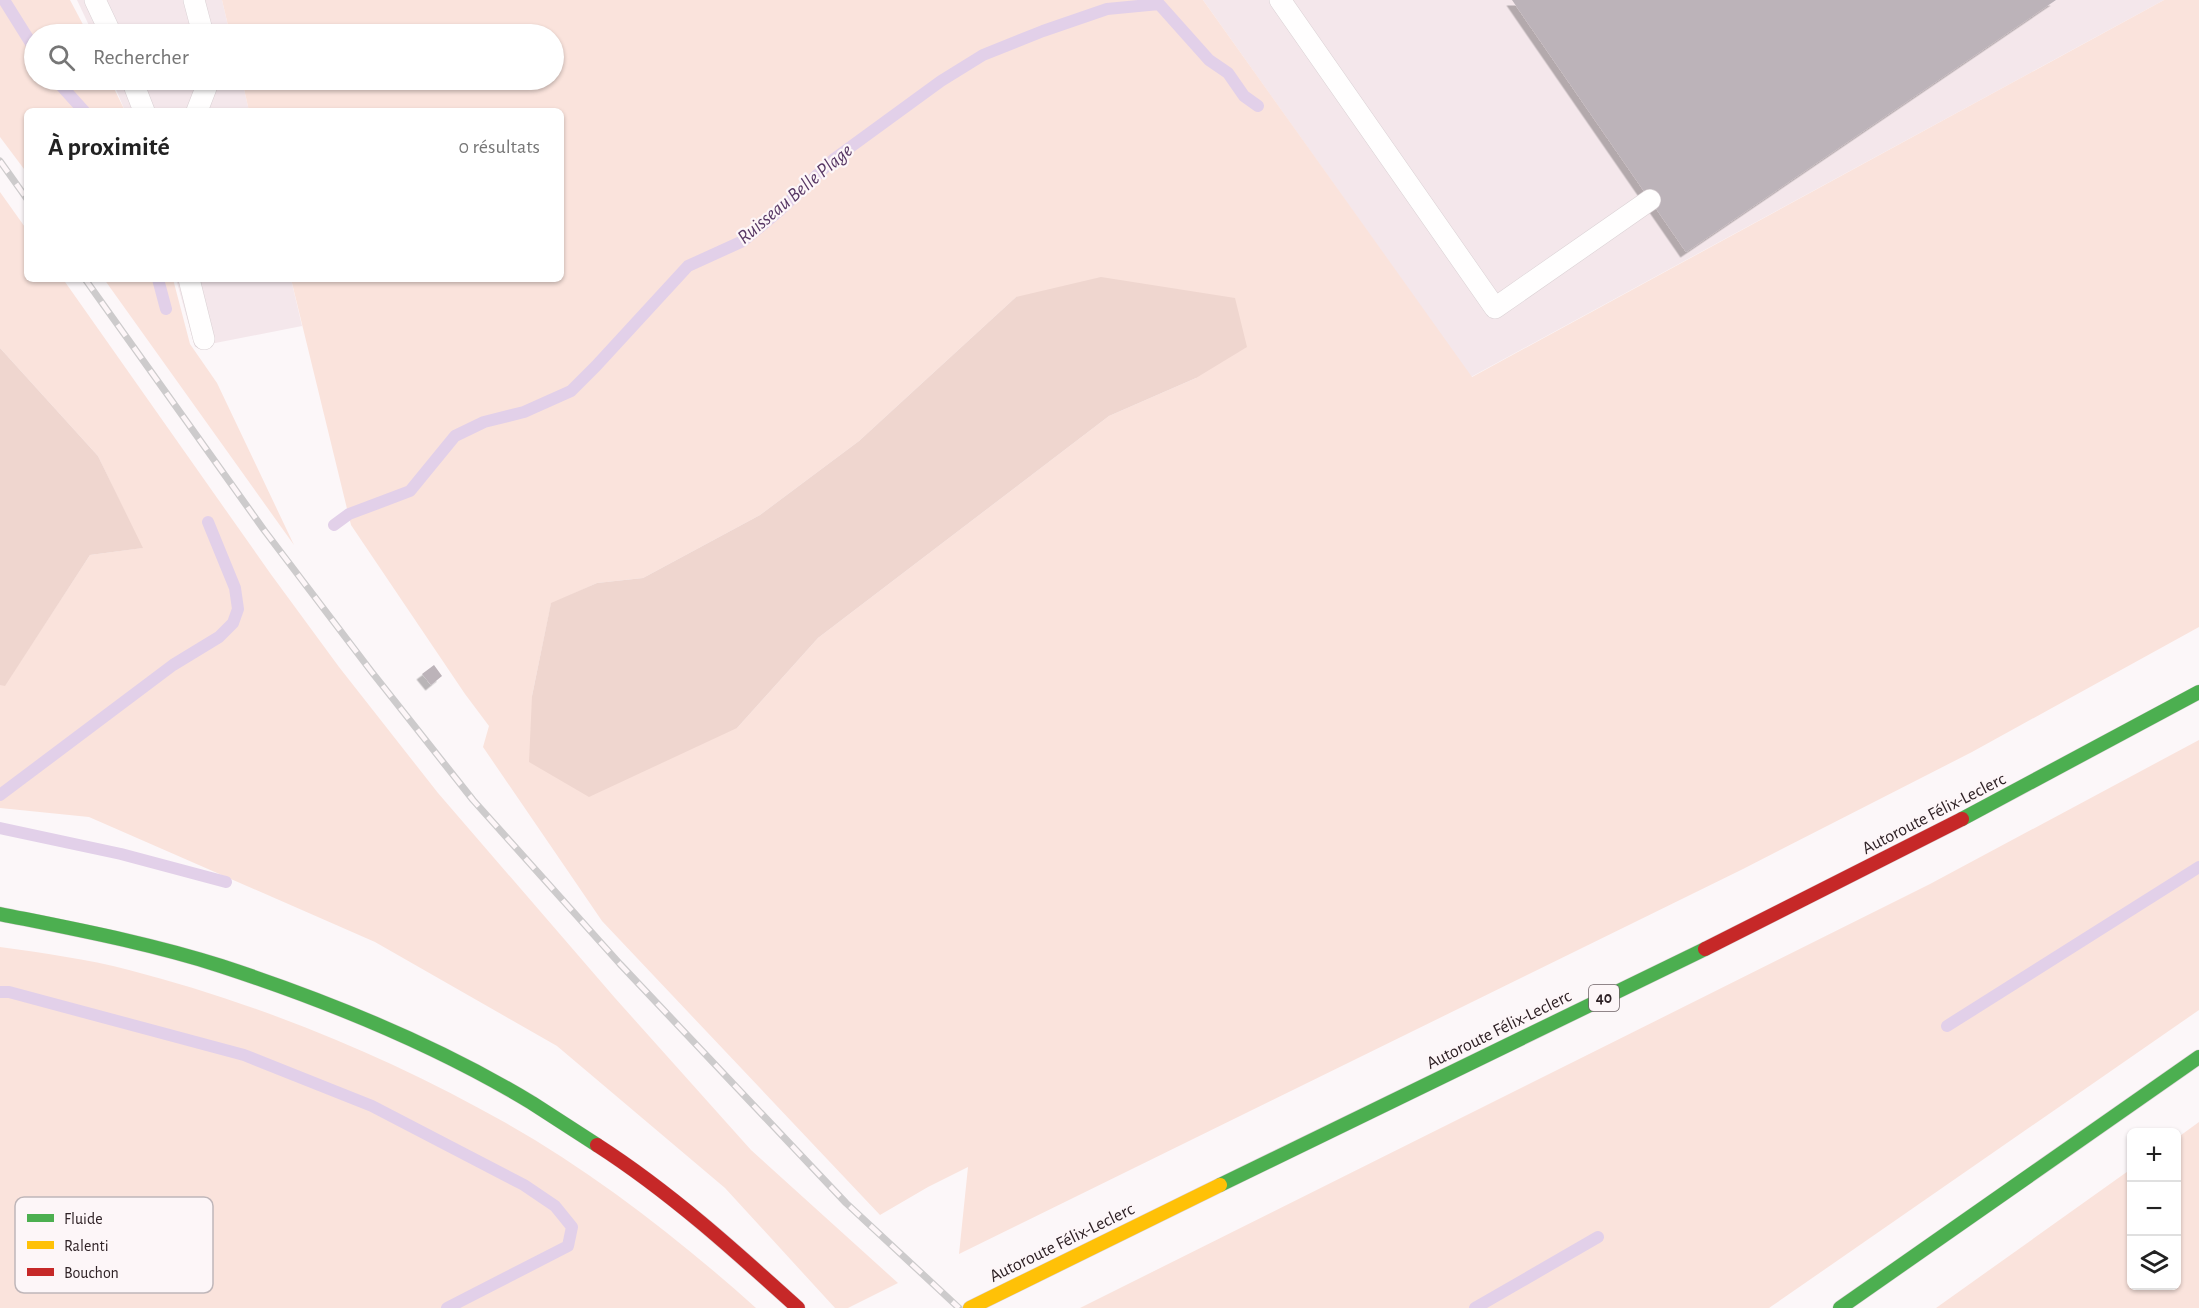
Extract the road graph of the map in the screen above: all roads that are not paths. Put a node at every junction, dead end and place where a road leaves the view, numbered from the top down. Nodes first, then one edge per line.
1 (94, 0) edge
2 (194, 0) edge
3 (1280, 0) edge
4 (106, 24) edge
5 (200, 24) edge
6 (136, 90) edge
7 (205, 90) edge
8 (143, 108) edge
9 (198, 108) edge
10 (1650, 200) dead end
11 (190, 282) edge
12 (204, 339) dead end
13 (2199, 693) edge
14 (0, 914) edge
15 (2199, 1057) edge
16 (798, 1308) edge
17 (970, 1308) edge
18 (1840, 1308) edge

1 - 4 lane
2 - 5 lane
3 - 10 lane
6 - 8 lane
7 - 9 lane
11 - 12 lane
13 - 17 highway, Autoroute Félix-Leclerc / 40
14 - 16 highway
15 - 18 highway

